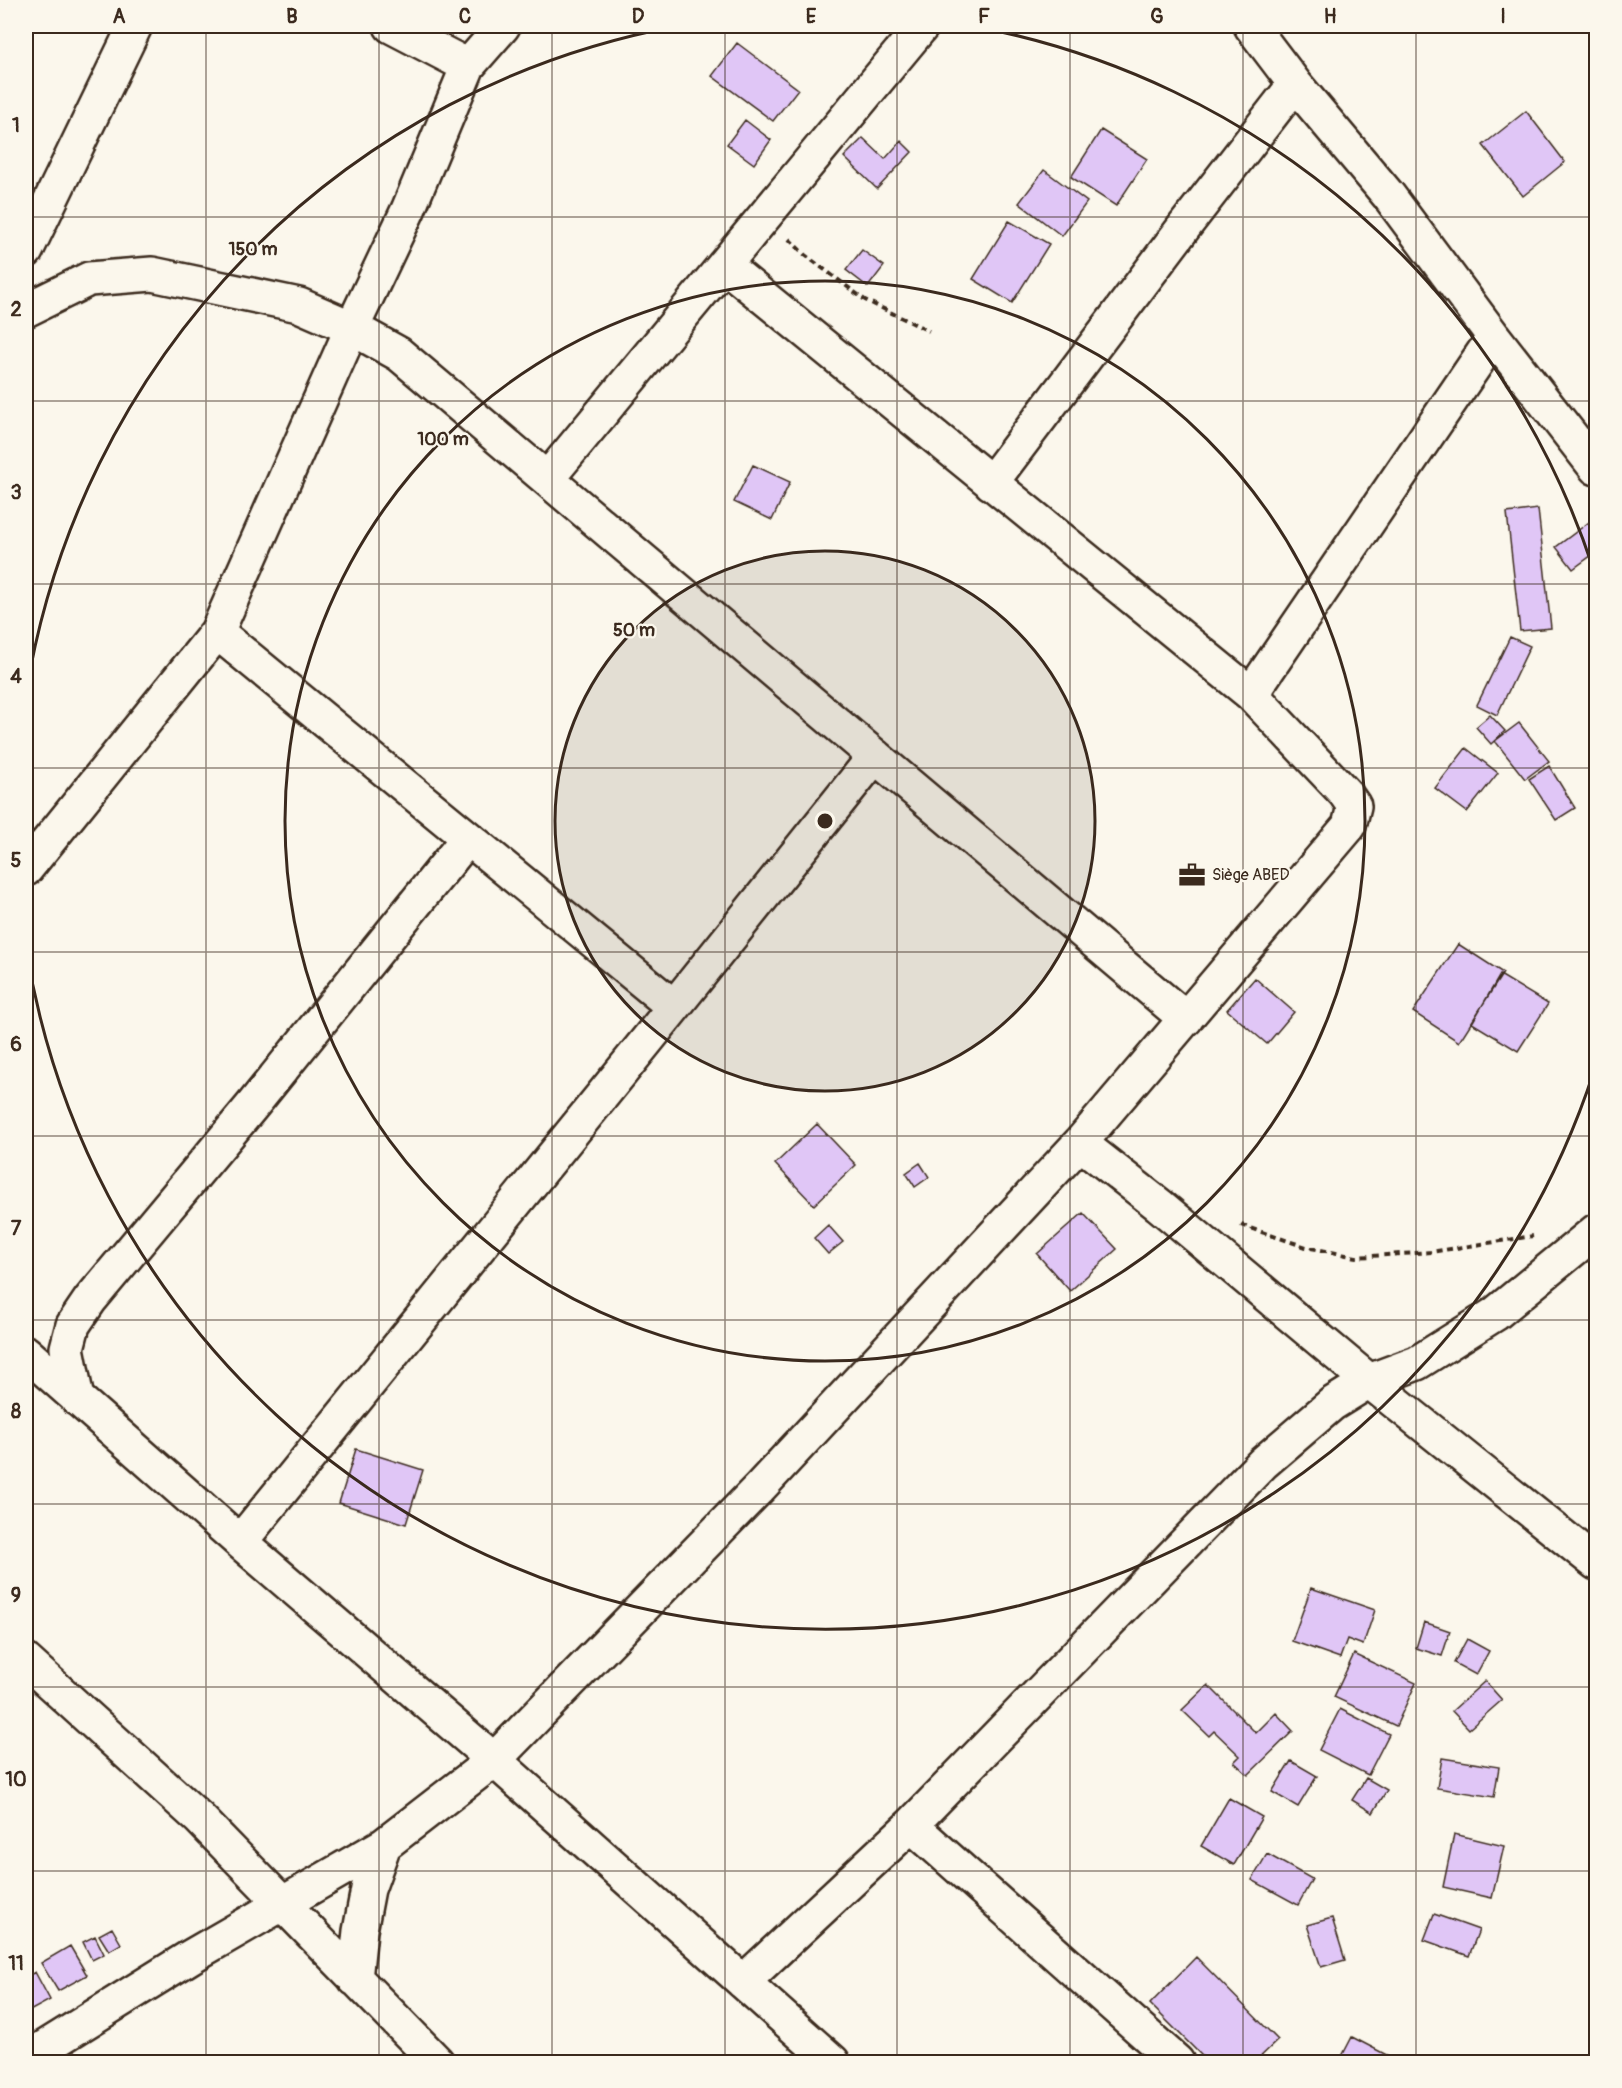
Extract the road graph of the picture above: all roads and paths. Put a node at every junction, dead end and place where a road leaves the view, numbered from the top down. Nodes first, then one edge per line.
1 (135, 26) edge
2 (391, 26) edge
3 (503, 26) edge
4 (922, 26) edge
5 (1251, 26) edge
6 (468, 66) junction
7 (1295, 84) junction
8 (765, 215) junction
9 (26, 251) edge
10 (724, 266) junction
11 (26, 310) edge
12 (351, 328) junction
13 (930, 332) dead end
14 (1494, 337) junction
15 (1596, 468) edge
16 (547, 479) junction
17 (991, 483) junction
18 (217, 632) junction
19 (1251, 694) junction
20 (875, 756) junction
21 (468, 838) junction
22 (26, 869) edge
23 (674, 1007) junction
24 (1186, 1019) junction
25 (1080, 1143) junction
26 (1237, 1224) dead end
27 (1596, 1231) edge
28 (1537, 1236) dead end
29 (26, 1353) edge
30 (1369, 1381) junction
31 (77, 1399) junction
32 (240, 1542) junction
33 (1596, 1563) edge
34 (26, 1661) edge
35 (494, 1760) junction
36 (911, 1825) junction
37 (384, 1845) junction
38 (282, 1904) junction
39 (355, 1979) junction
40 (743, 1982) junction
41 (26, 2059) edge
42 (437, 2062) edge
43 (833, 2062) edge
44 (1177, 2062) edge

1 - 9 street
2 - 6 street
3 - 6 street
4 - 8 street
5 - 7 street
6 - 12 street
7 - 14 street
7 - 17 street
8 - 10 street
8 - 13 path
10 - 16 street
10 - 17 street
11 - 12 street
12 - 16 street
12 - 18 street
14 - 15 street
14 - 19 street
16 - 20 street
17 - 19 street
18 - 21 street
18 - 22 street
19 - 24 street
20 - 23 street
20 - 24 street
21 - 23 street
21 - 31 street
23 - 32 street
24 - 25 street
25 - 30 street
25 - 35 street
26 - 28 path
27 - 30 street
29 - 31 street
30 - 33 street
30 - 36 street
31 - 32 street
32 - 35 street
34 - 38 street
35 - 37 street
35 - 40 street
36 - 40 street
36 - 44 street
37 - 38 street
37 - 39 street
38 - 39 street
38 - 41 street
39 - 42 street
40 - 43 street

